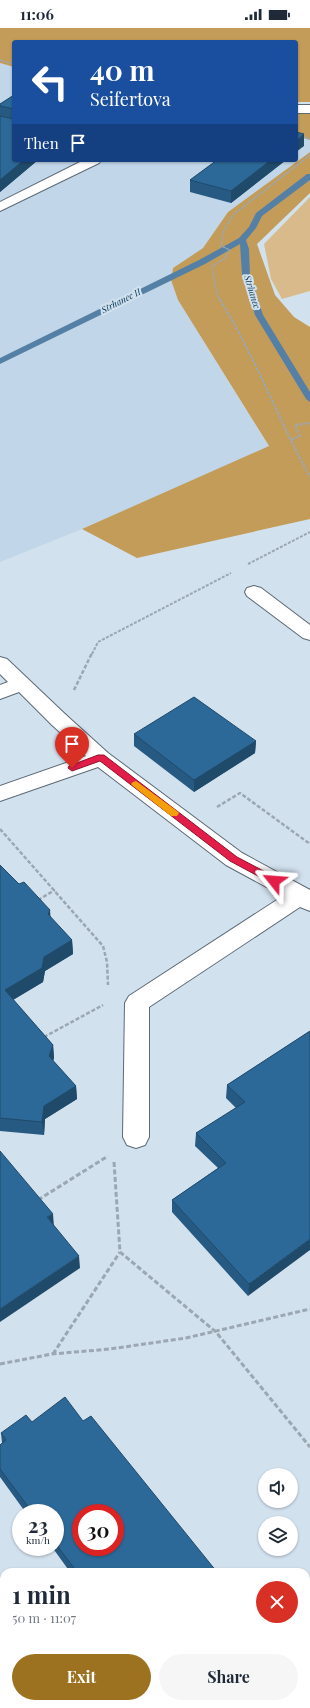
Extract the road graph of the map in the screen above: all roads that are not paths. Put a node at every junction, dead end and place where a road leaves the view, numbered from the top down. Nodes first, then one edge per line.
1 (298, 109) edge
2 (310, 109) edge
3 (87, 162) edge
4 (0, 207) edge
5 (254, 592) dead end
6 (310, 634) edge
7 (0, 663) edge
8 (22, 684) junction
9 (0, 692) edge
10 (101, 758) junction
11 (0, 794) edge
12 (307, 896) edge
13 (136, 1137) dead end

1 - 2 street
3 - 4 street
5 - 6 street
7 - 8 street
8 - 9 street
8 - 10 street
10 - 11 street
10 - 12 street
12 - 13 street

